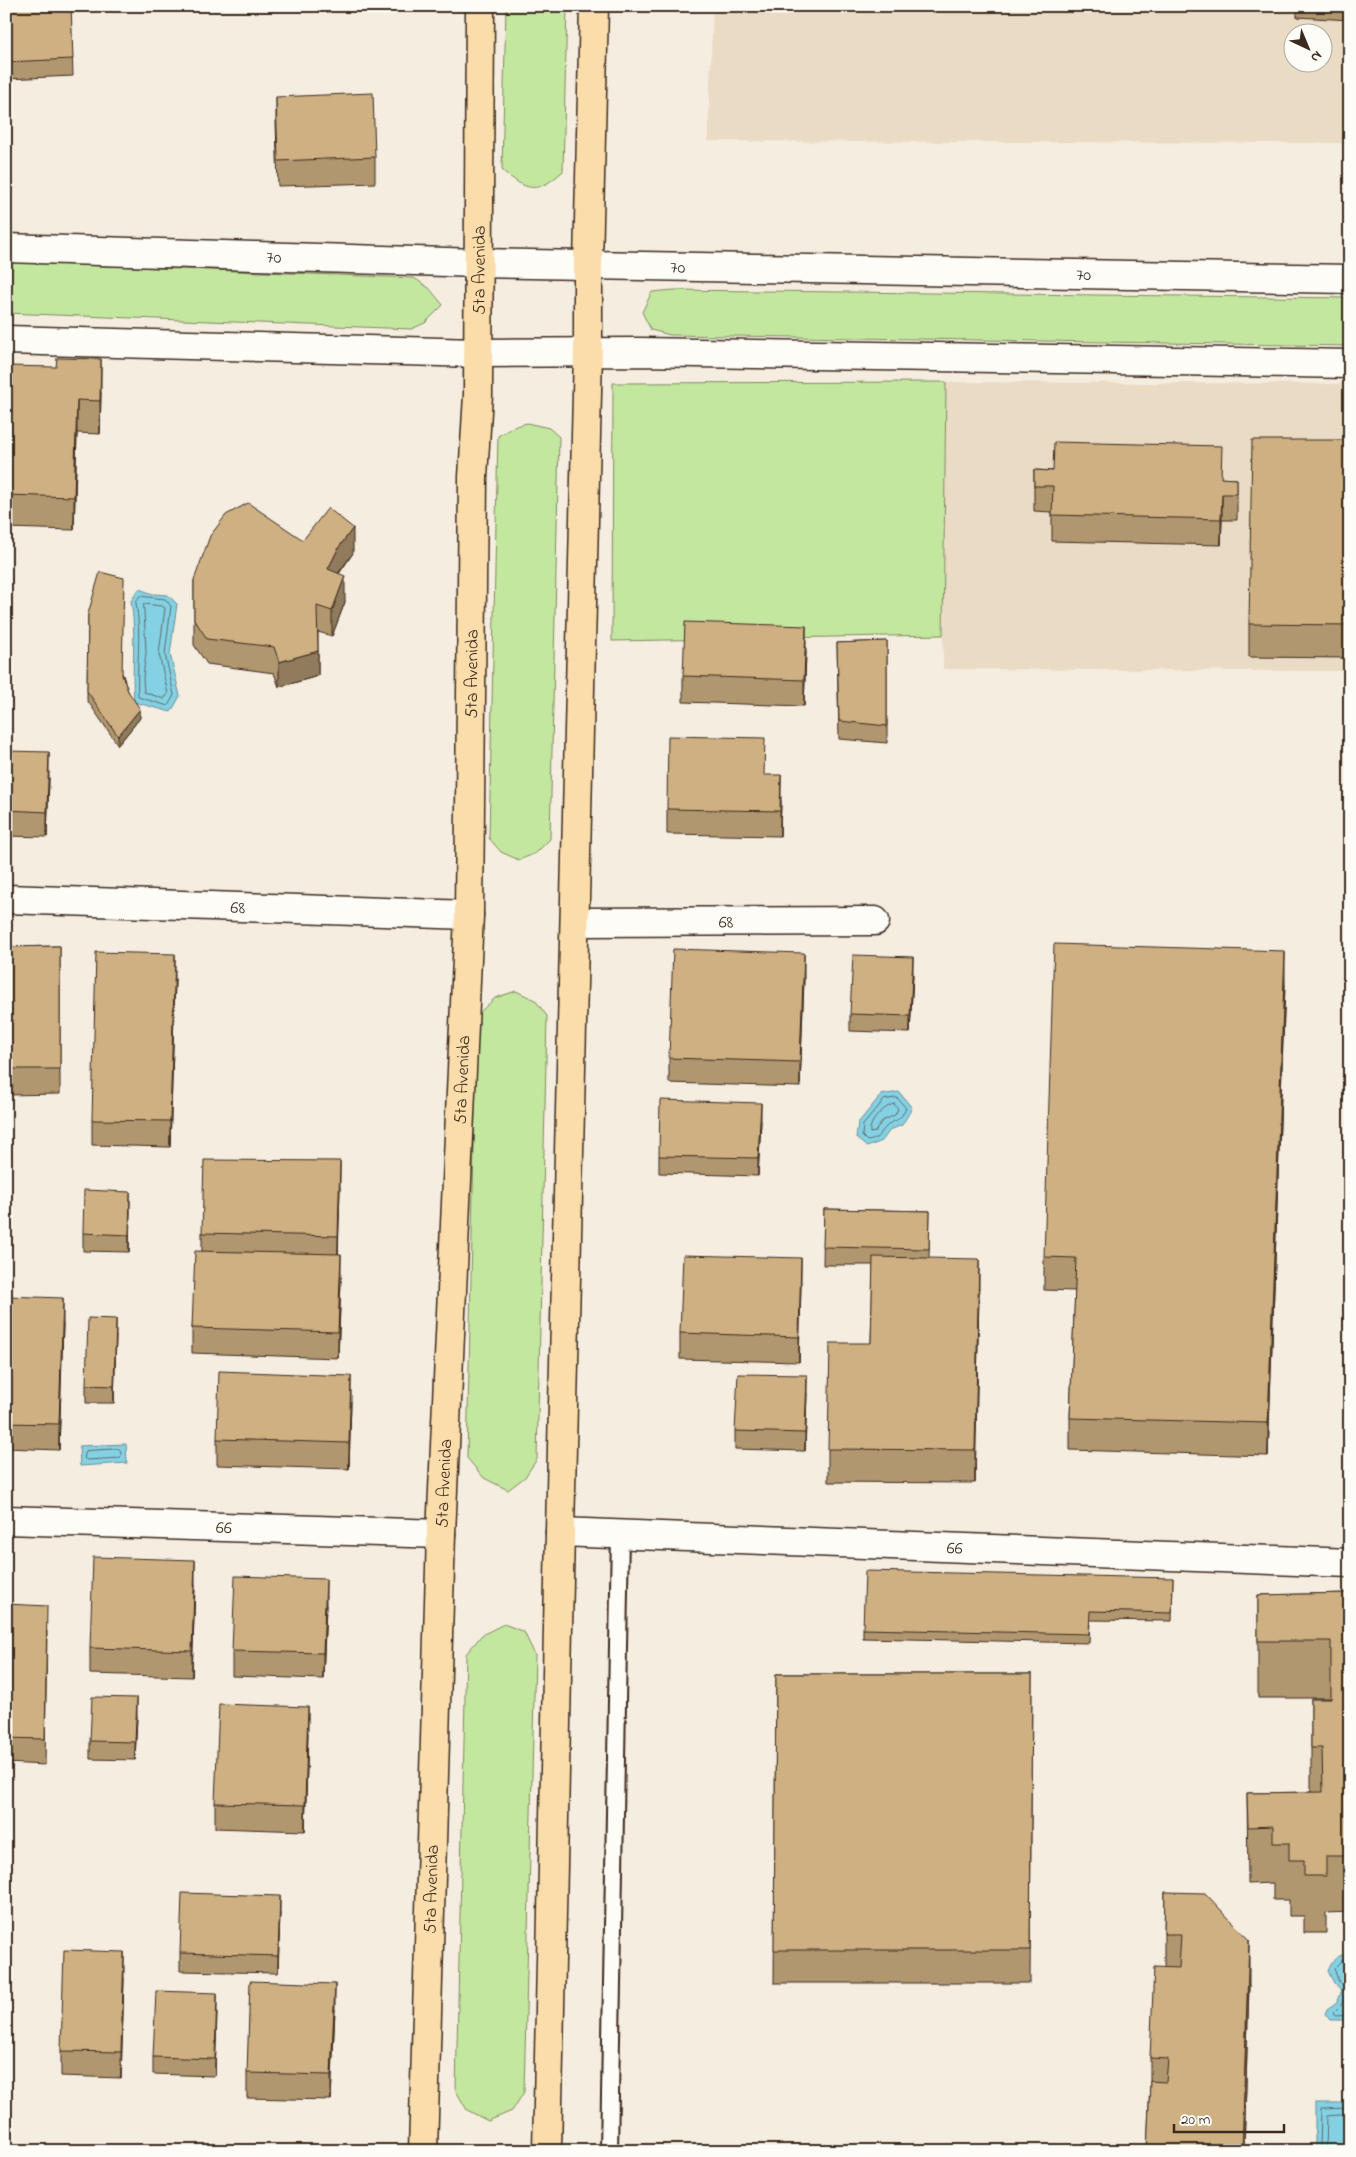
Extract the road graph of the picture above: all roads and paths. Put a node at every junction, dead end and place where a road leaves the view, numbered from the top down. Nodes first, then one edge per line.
1 (480, 6) edge
2 (594, 6) edge
3 (6, 248) edge
4 (478, 263) junction
5 (588, 264) junction
6 (1350, 279) edge
7 (6, 340) edge
8 (588, 351) junction
9 (477, 353) junction
10 (1350, 364) edge
11 (6, 899) edge
12 (469, 915) junction
13 (875, 921) dead end
14 (576, 922) junction
15 (6, 1520) edge
16 (560, 1532) junction
17 (441, 1534) junction
18 (620, 1534) junction
19 (1350, 1563) edge
20 (423, 2151) edge
21 (547, 2151) edge
22 (609, 2151) edge

1 - 4 highway, 5ta Avenida
2 - 5 highway
3 - 4 main road, 70
4 - 5 main road, 70
4 - 9 highway, 5ta Avenida
5 - 6 main road, 70
5 - 8 highway
7 - 9 main road
8 - 9 main road
8 - 10 main road
8 - 14 highway
9 - 12 highway, 5ta Avenida
11 - 12 main road, 68
12 - 17 highway, 5ta Avenida
13 - 14 main road, 68
14 - 16 highway
15 - 17 main road, 66
16 - 18 main road, 66
16 - 21 highway
17 - 20 highway, 5ta Avenida
18 - 19 main road, 66
18 - 22 lane

